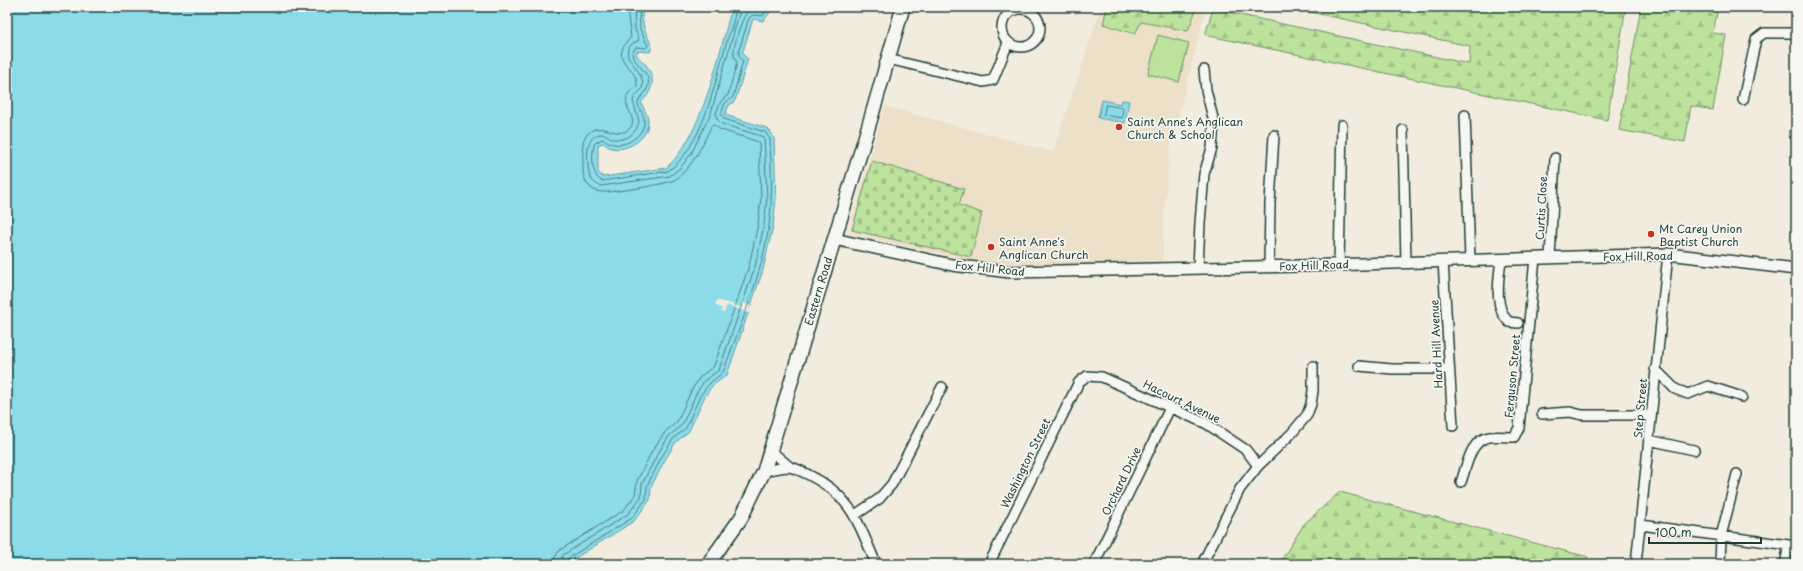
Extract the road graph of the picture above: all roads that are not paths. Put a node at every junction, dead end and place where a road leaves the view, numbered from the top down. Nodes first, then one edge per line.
1 (903, 7) edge
2 (1027, 8) edge
3 (1796, 33) edge
4 (1008, 43) junction
5 (888, 60) junction
6 (1204, 70) dead end
7 (1743, 100) dead end
8 (1465, 115) dead end
9 (1342, 125) dead end
10 (1403, 130) dead end
11 (1274, 135) dead end
12 (1555, 158) dead end
13 (834, 239) junction
14 (1668, 254) junction
15 (1535, 258) junction
16 (1550, 258) junction
17 (1501, 259) junction
18 (1470, 260) junction
19 (1443, 261) junction
20 (1406, 262) junction
21 (1340, 264) junction
22 (1269, 267) junction
23 (1198, 268) junction
24 (1796, 269) edge
25 (1518, 323) dead end
26 (1313, 366) dead end
27 (1359, 366) dead end
28 (1449, 369) junction
29 (1656, 369) junction
30 (1086, 376) joint
31 (942, 387) dead end
32 (1742, 396) dead end
33 (1170, 408) junction
34 (1542, 414) dead end
35 (1651, 415) junction
36 (1453, 426) dead end
37 (1649, 440) junction
38 (1694, 450) dead end
39 (771, 451) junction
40 (1258, 466) junction
41 (790, 467) junction
42 (764, 471) junction
43 (1737, 474) dead end
44 (1461, 482) dead end
45 (855, 515) junction
46 (1641, 525) junction
47 (1721, 536) junction
48 (1792, 545) edge
49 (708, 564) edge
50 (876, 564) edge
51 (989, 564) edge
52 (1094, 564) edge
53 (1202, 564) edge
54 (1636, 564) edge
55 (1720, 564) edge
56 (1785, 564) edge

1 - 5 highway, Eastern Road
2 - 4 street
2 - 4 street
3 - 7 street
4 - 5 street
5 - 13 highway, Eastern Road
6 - 23 street
8 - 18 street
9 - 21 street
10 - 20 street
11 - 22 street
12 - 16 street, Curtis Close
13 - 23 main road, Fox Hill Road
13 - 39 highway, Eastern Road
14 - 16 main road, Fox Hill Road
14 - 24 main road, Fox Hill Road
14 - 29 street, Step Street
15 - 16 main road, Fox Hill Road
15 - 17 main road, Fox Hill Road
15 - 44 street, Ferguson Street
17 - 18 main road, Fox Hill Road
17 - 25 street
18 - 19 main road, Fox Hill Road
19 - 20 main road, Fox Hill Road
19 - 28 street, Hard Hill Avenue
20 - 21 main road, Fox Hill Road
21 - 22 main road, Fox Hill Road
22 - 23 main road, Fox Hill Road
26 - 40 street
27 - 28 street
28 - 36 street, Hard Hill Avenue
29 - 32 street
29 - 35 street, Step Street
30 - 33 street, Hacourt Avenue
30 - 51 street, Washington Street
31 - 45 street
33 - 40 street, Hacourt Avenue
33 - 52 street, Orchard Drive
34 - 35 street
35 - 37 street, Step Street
37 - 38 street
37 - 46 street, Step Street
39 - 41 street
39 - 42 highway, Eastern Road
40 - 53 street
41 - 42 street
41 - 45 street
42 - 49 highway, Eastern Road
43 - 47 street
45 - 50 street
46 - 47 street
46 - 54 street, Step Street
47 - 48 street
47 - 55 street
48 - 56 street

